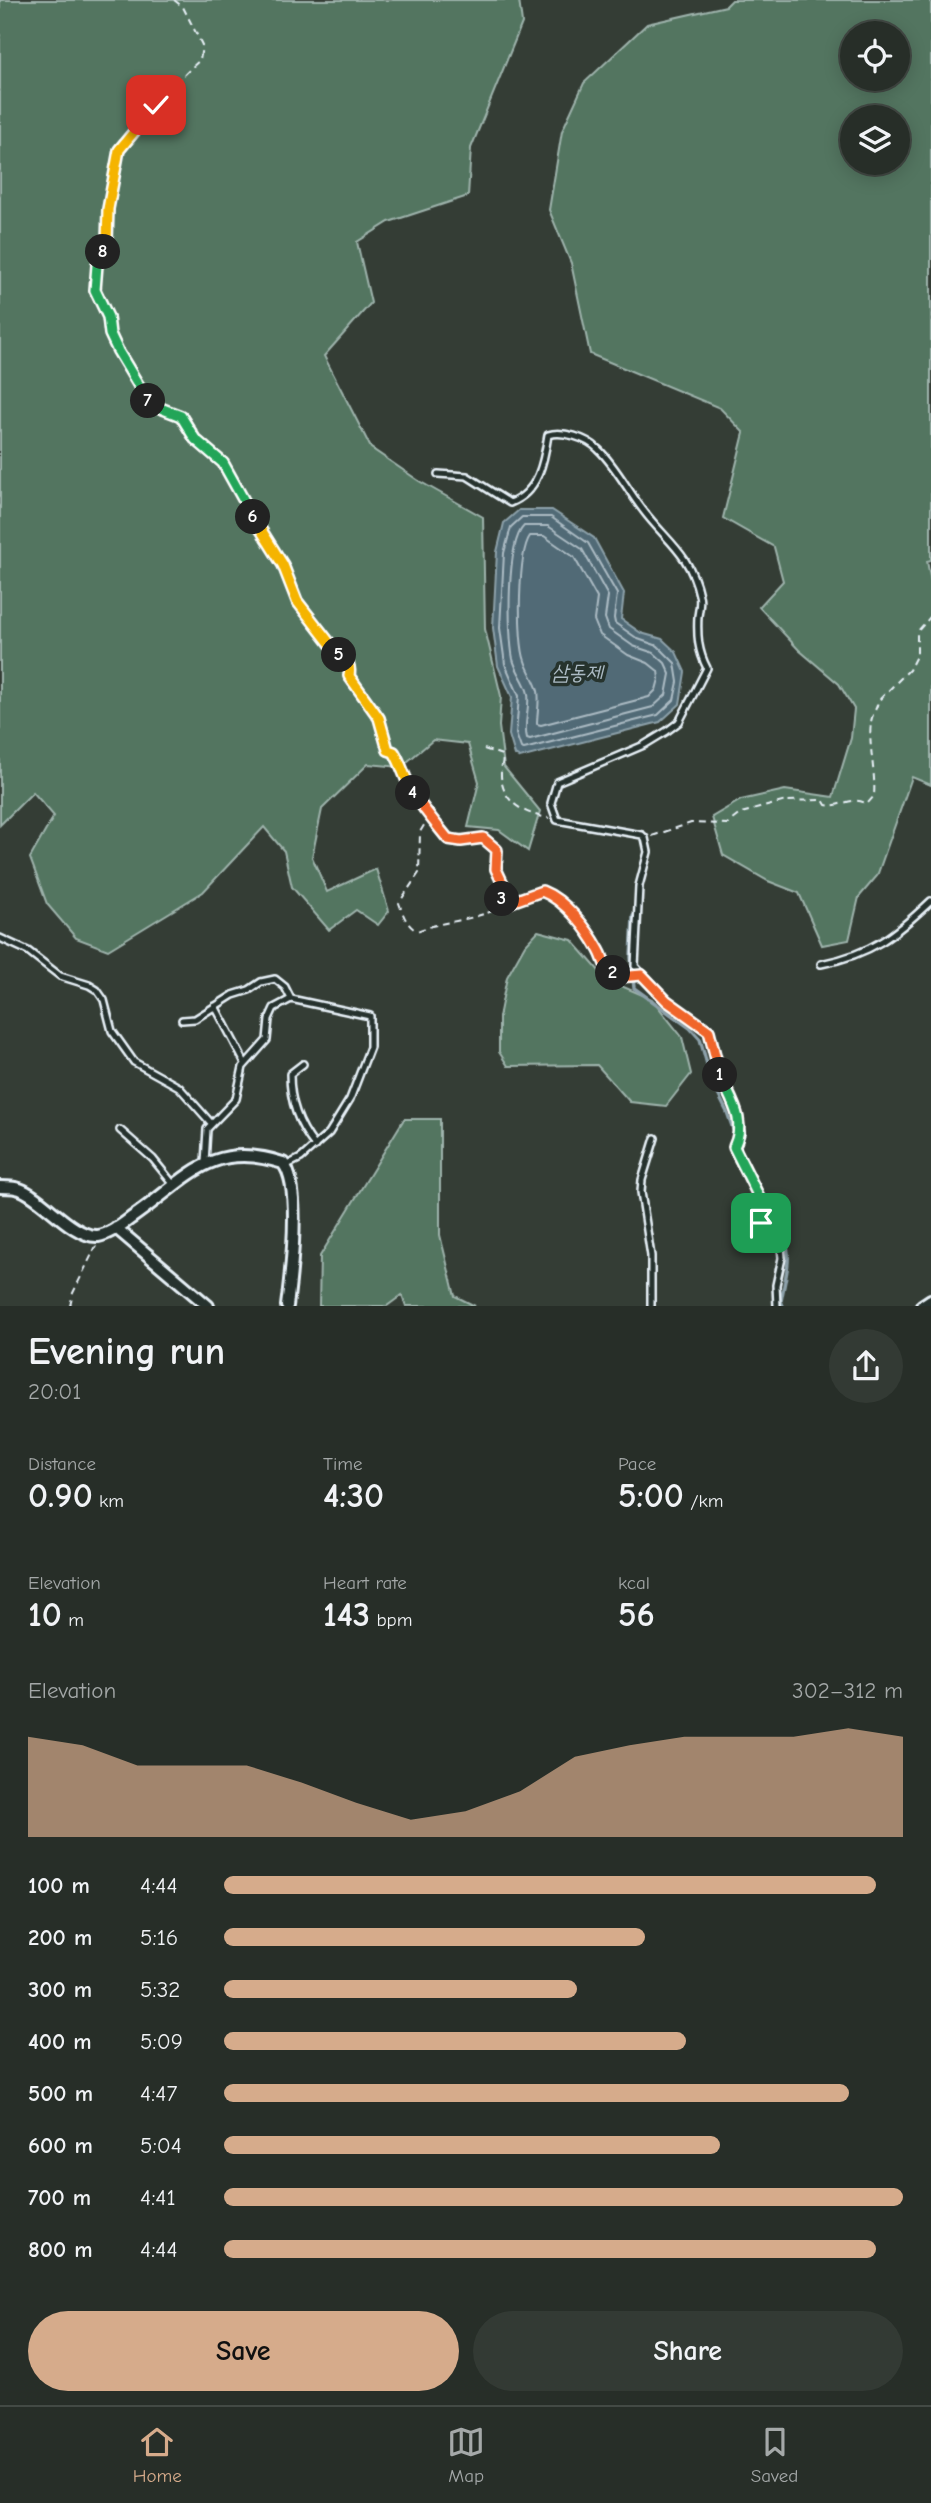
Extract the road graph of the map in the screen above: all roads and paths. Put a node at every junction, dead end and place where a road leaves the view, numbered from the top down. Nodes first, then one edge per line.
1 (174, 0) edge
2 (438, 474) dead end
3 (931, 617) edge
4 (484, 749) dead end
5 (427, 815) junction
6 (557, 820) junction
7 (645, 838) junction
8 (931, 901) edge
9 (500, 906) junction
10 (0, 938) edge
11 (821, 964) dead end
12 (642, 975) junction
13 (291, 999) junction
14 (215, 1006) junction
15 (182, 1020) dead end
16 (245, 1063) junction
17 (303, 1064) dead end
18 (211, 1123) junction
19 (120, 1130) dead end
20 (655, 1138) dead end
21 (315, 1146) junction
22 (205, 1163) junction
23 (285, 1166) junction
24 (175, 1186) junction
25 (0, 1187) edge
26 (116, 1228) junction
27 (98, 1236) junction
28 (931, 1300) edge
29 (70, 1306) edge
30 (208, 1306) edge
31 (286, 1306) edge
32 (651, 1306) edge
33 (777, 1306) edge
34 (922, 1306) edge

1 - 5 path
2 - 6 lane
3 - 7 path
4 - 6 path
5 - 9 path
5 - 9 path
6 - 7 lane
7 - 12 lane
8 - 11 lane
9 - 12 path
10 - 18 lane
12 - 33 lane
13 - 14 lane
13 - 16 lane
13 - 21 lane
14 - 15 lane
14 - 16 lane
16 - 18 lane
17 - 21 lane
18 - 22 lane
19 - 24 lane
20 - 32 lane
21 - 23 lane
22 - 23 street
22 - 24 street
23 - 31 street
24 - 26 street
25 - 27 street
26 - 27 street
26 - 30 street
27 - 29 path
28 - 34 street

